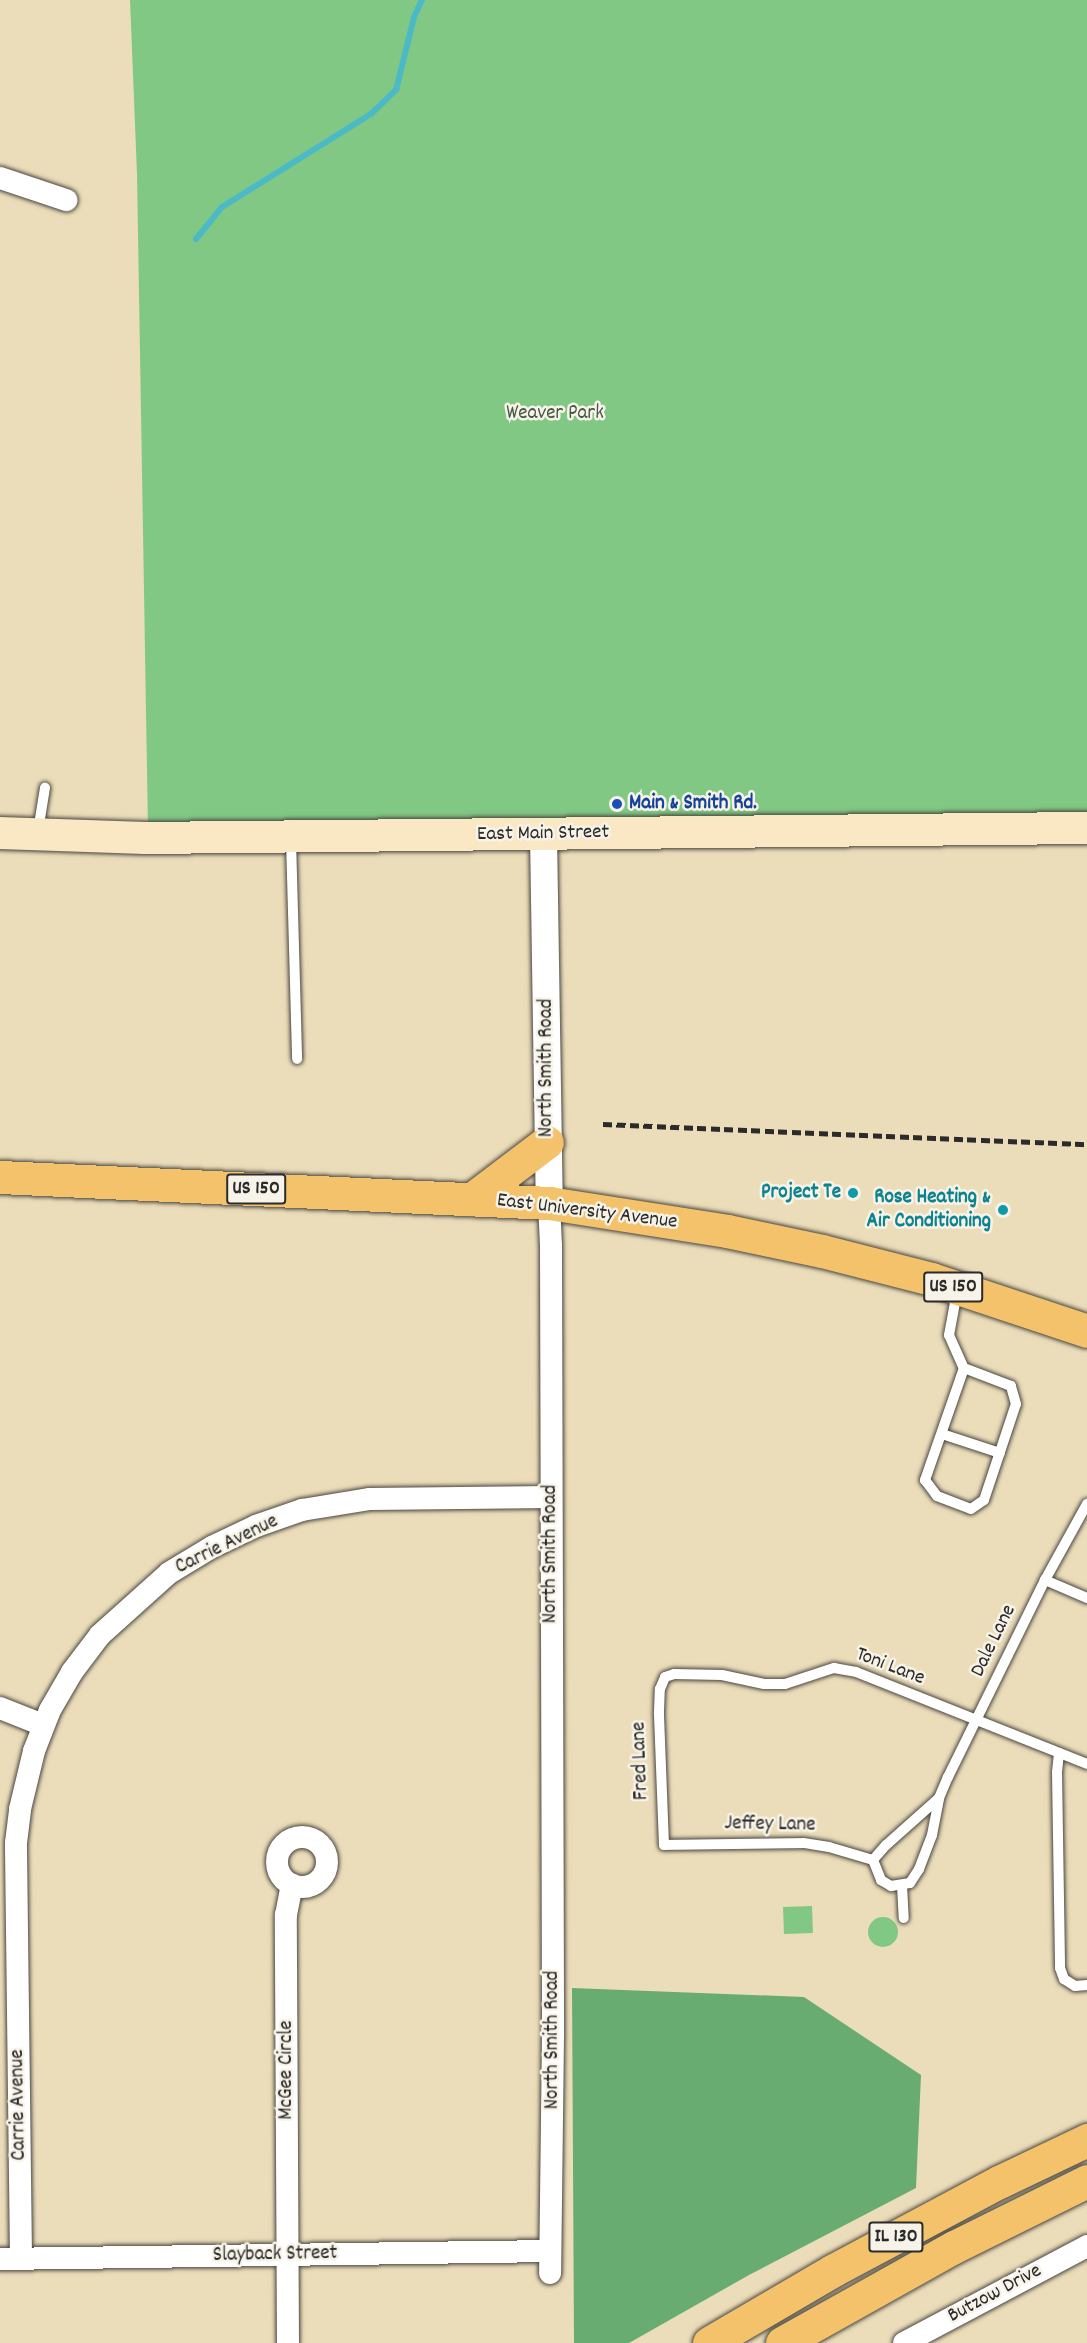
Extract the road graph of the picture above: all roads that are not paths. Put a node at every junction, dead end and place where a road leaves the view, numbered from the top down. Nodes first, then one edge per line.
1 (0, 178) edge
2 (66, 200) dead end
3 (45, 788) dead end
4 (1087, 828) edge
5 (0, 833) edge
6 (38, 834) junction
7 (543, 834) junction
8 (291, 836) junction
9 (297, 1059) dead end
10 (547, 1142) junction
11 (0, 1177) edge
12 (472, 1199) junction
13 (549, 1203) junction
14 (957, 1288) junction
15 (1087, 1331) edge
16 (964, 1368) junction
17 (942, 1434) junction
18 (1000, 1453) junction
19 (551, 1497) junction
20 (1087, 1504) edge
21 (1045, 1580) junction
22 (1087, 1598) edge
23 (665, 1677) joint
24 (0, 1708) edge
25 (977, 1721) junction
26 (43, 1725) junction
27 (1059, 1753) junction
28 (1087, 1764) edge
29 (939, 1798) junction
30 (664, 1845) joint
31 (873, 1860) junction
32 (292, 1885) dead end
33 (902, 1885) junction
34 (904, 1918) dead end
35 (8, 1970) edge
36 (1087, 1985) edge
37 (1087, 2140) edge
38 (1087, 2181) edge
39 (1087, 2246) edge
40 (550, 2251) junction
41 (289, 2255) junction
42 (10, 2259) edge
43 (550, 2273) dead end
44 (288, 2343) edge
45 (710, 2343) edge
46 (782, 2343) edge
47 (904, 2343) edge

1 - 2 street
3 - 6 lane
4 - 7 main road, East Main Street
5 - 6 main road, East Main Street
6 - 8 main road, East Main Street
7 - 8 main road, East Main Street
7 - 10 street, North Smith Road
8 - 9 lane
10 - 12 main road
10 - 13 street, North Smith Road
11 - 12 main road, East University Avenue / US 150
12 - 13 main road, East University Avenue / US 150
13 - 14 main road, East University Avenue / US 150
13 - 19 street, North Smith Road
14 - 15 main road, East University Avenue / US 150
14 - 16 lane
16 - 17 lane
16 - 18 lane
17 - 18 lane
17 - 18 lane
19 - 26 street, Carrie Avenue
19 - 40 street, North Smith Road
20 - 21 lane, Dale Lane
21 - 22 lane
21 - 25 lane, Dale Lane
23 - 25 lane, Toni Lane
23 - 30 lane, Fred Lane
24 - 26 street
25 - 27 lane, Toni Lane
25 - 29 lane, Dale Lane
26 - 35 street, Carrie Avenue
27 - 28 lane, Toni Lane
27 - 36 lane
29 - 31 lane, Dale Lane
29 - 33 lane, Dale Lane
30 - 31 lane, Jeffey Lane
31 - 33 lane
32 - 41 street, McGee Circle
33 - 34 lane
35 - 42 street, Carrie Avenue
37 - 45 main road, IL 130
38 - 46 main road, IL 130
39 - 47 street, Butzow Drive
40 - 41 street, Slayback Street
40 - 43 street, North Smith Road
41 - 42 street, Slayback Street
41 - 44 street, McGee Circle

